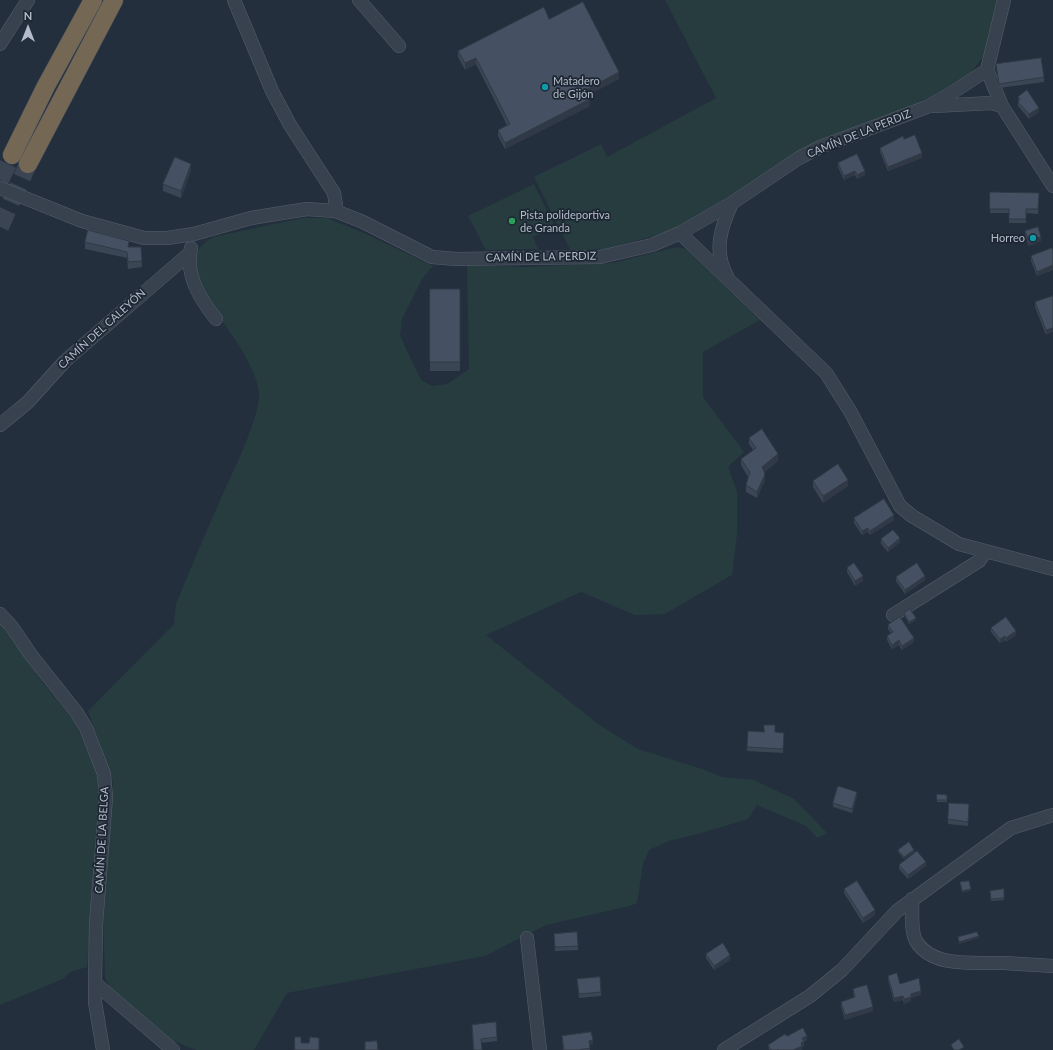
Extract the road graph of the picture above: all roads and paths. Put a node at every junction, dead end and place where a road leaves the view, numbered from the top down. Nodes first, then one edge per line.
1 (28, 0) edge
2 (93, 0) edge
3 (114, 0) edge
4 (234, 0) edge
5 (359, 0) edge
6 (1004, 0) edge
7 (0, 44) edge
8 (399, 46) dead end
9 (987, 70) junction
10 (1002, 106) junction
11 (927, 107) junction
12 (12, 155) tunnel mouth
13 (28, 164) tunnel mouth
14 (1053, 186) edge
15 (0, 188) edge
16 (732, 203) junction
17 (336, 212) junction
18 (680, 233) junction
19 (194, 234) junction
20 (190, 253) junction
21 (730, 281) junction
22 (216, 319) dead end
23 (0, 425) edge
24 (985, 552) junction
25 (1053, 569) edge
26 (0, 614) edge
27 (893, 615) dead end
28 (1053, 815) edge
29 (912, 899) junction
30 (527, 938) dead end
31 (1053, 966) edge
32 (95, 983) junction
33 (741, 1045) edge
34 (103, 1050) edge
35 (173, 1050) edge
36 (540, 1050) edge
37 (724, 1050) edge

1 - 7 street
2 - 12 highway
3 - 13 highway
4 - 17 street
5 - 8 street
6 - 9 street
9 - 10 street
9 - 11 street, CAMÍN DE LA PERDIZ
10 - 11 street
10 - 14 street
11 - 16 street, CAMÍN DE LA PERDIZ
15 - 19 street, CAMÍN DE LA PERDIZ
16 - 18 street, CAMÍN DE LA PERDIZ
16 - 21 street
17 - 18 street, CAMÍN DE LA PERDIZ
17 - 19 street, CAMÍN DE LA PERDIZ
18 - 21 street
19 - 20 street
20 - 22 street
20 - 23 street, CAMÍN DEL CALEYÓN
21 - 24 street
24 - 25 street
24 - 27 street
26 - 32 street, CAMÍN DE LA BELGA
28 - 29 street
29 - 31 street
29 - 33 street
30 - 36 street
32 - 34 street, CAMÍN DE LA BELGA
32 - 35 street
33 - 37 street

